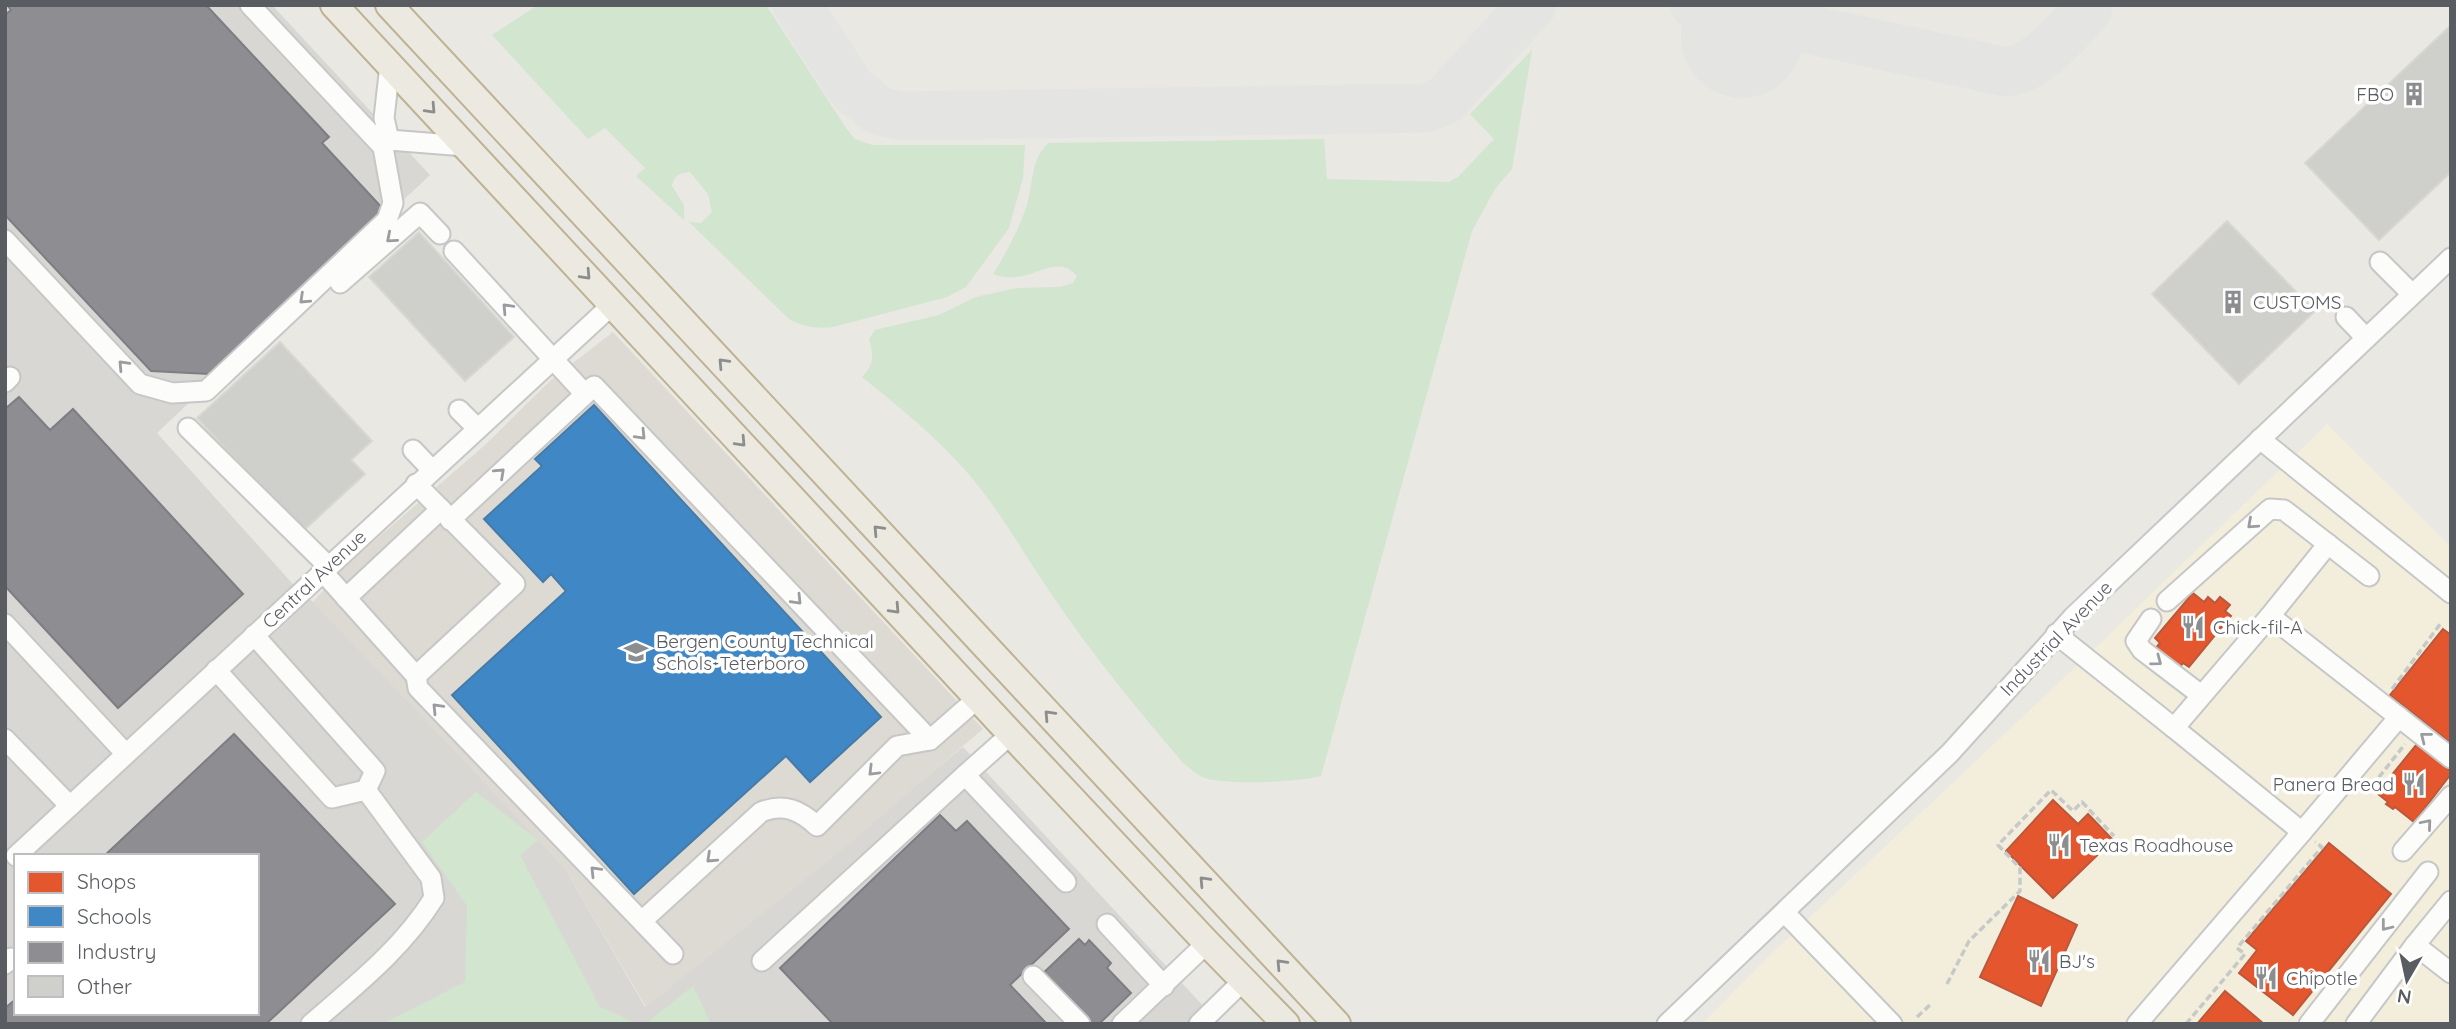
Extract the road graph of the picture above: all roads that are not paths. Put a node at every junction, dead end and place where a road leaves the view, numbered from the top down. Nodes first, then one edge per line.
1 (250, 5) edge
2 (334, 5) edge
3 (389, 5) edge
4 (390, 65) junction
5 (386, 143) junction
6 (465, 146) junction
7 (440, 234) dead end
8 (5, 240) edge
9 (454, 251) dead end
10 (2451, 258) edge
11 (2380, 262) dead end
12 (340, 283) dead end
13 (2412, 294) junction
14 (613, 304) junction
15 (2346, 317) dead end
16 (2367, 338) junction
17 (553, 358) junction
18 (585, 394) junction
19 (460, 410) dead end
20 (188, 428) dead end
21 (477, 428) junction
22 (2260, 439) junction
23 (413, 450) dead end
24 (432, 470) junction
25 (416, 484) junction
26 (445, 515) junction
27 (2328, 544) junction
28 (325, 569) junction
29 (2369, 576) dead end
30 (2451, 593) edge
31 (346, 598) junction
32 (2166, 601) dead end
33 (2270, 616) junction
34 (2151, 619) dead end
35 (5, 625) edge
36 (2056, 634) junction
37 (254, 635) junction
38 (216, 670) junction
39 (416, 676) junction
40 (2201, 695) junction
41 (978, 698) junction
42 (2399, 717) junction
43 (2174, 728) junction
44 (1011, 734) junction
45 (5, 739) edge
46 (930, 740) junction
47 (125, 754) junction
48 (2451, 758) edge
49 (965, 775) junction
50 (366, 790) junction
51 (2451, 796) edge
52 (70, 806) junction
53 (2307, 836) junction
54 (2403, 851) dead end
55 (18, 854) edge
56 (2428, 872) dead end
57 (1066, 882) dead end
58 (2451, 901) edge
59 (1785, 913) junction
60 (643, 920) junction
61 (1107, 924) dead end
62 (1207, 943) junction
63 (2415, 945) junction
64 (673, 954) dead end
65 (762, 961) dead end
66 (2451, 973) edge
67 (1033, 976) dead end
68 (1244, 980) junction
69 (1164, 986) junction
70 (1268, 1003) junction
71 (311, 1024) edge
72 (1080, 1024) edge
73 (1122, 1024) edge
74 (1200, 1024) edge
75 (1286, 1024) edge
76 (1300, 1024) edge
77 (1337, 1024) edge
78 (1667, 1024) edge
79 (1892, 1024) edge
80 (2137, 1024) edge
81 (2309, 1024) edge
82 (2356, 1024) edge

1 - 5 street
2 - 4 highway
77 -> 3 highway
4 - 5 street
4 -> 6 highway
5 - 6 street
5 -> 8 street
6 -> 14 highway
7 -> 12 street
17 -> 9 street
10 - 13 street, Industrial Avenue
11 - 13 street
13 - 16 street, Industrial Avenue
14 - 17 street, Central Avenue
14 -> 41 highway
15 - 16 street
16 - 22 street, Industrial Avenue
17 - 18 street
17 - 21 street, Central Avenue
26 -> 18 street
18 -> 46 street
19 - 21 street
20 - 28 street
21 - 24 street, Central Avenue
22 - 30 street
22 - 36 street, Industrial Avenue
23 - 24 street
24 - 25 street, Central Avenue
25 - 26 street
25 - 28 street, Central Avenue
26 - 31 street
26 - 39 street
27 - 29 street
27 -> 32 street
27 - 33 street
28 - 31 street
28 - 37 street, Central Avenue
31 - 39 street
33 - 40 street
33 - 42 street
34 -> 40 street
35 - 47 street
36 - 43 street
36 - 59 street, Industrial Avenue
37 - 38 street, Central Avenue
37 - 50 street
38 - 47 street, Central Avenue
38 - 50 street
60 -> 39 street
40 - 43 street
41 - 44 highway
41 - 46 street
48 -> 42 street
42 - 53 street
43 - 53 street
44 - 49 street
44 - 62 highway
45 - 52 street
46 -> 60 street
47 - 52 street, Central Avenue
49 - 57 street
49 - 65 street
50 - 71 street
54 -> 51 street
52 - 55 street, Central Avenue
53 - 80 street
56 -> 81 street
58 - 63 street
59 - 78 street, Industrial Avenue
59 - 79 street
60 - 64 street
61 - 69 street
62 - 68 highway
62 - 69 street
63 - 66 street
63 - 82 street
67 - 72 street
68 - 70 highway
68 - 74 street
69 - 73 street
70 - 75 highway
70 - 76 highway

